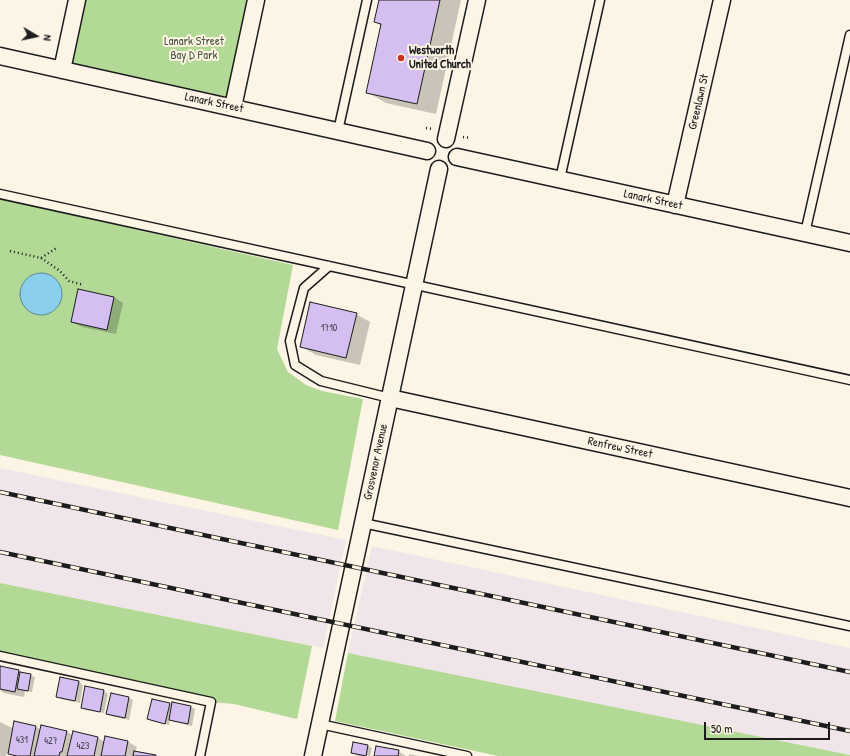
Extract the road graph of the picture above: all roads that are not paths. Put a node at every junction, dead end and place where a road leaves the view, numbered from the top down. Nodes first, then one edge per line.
1 (77, 0) edge
2 (256, 0) edge
3 (366, 0) edge
4 (477, 0) edge
5 (600, 0) edge
6 (722, 0) edge
7 (850, 35) edge
8 (0, 56) edge
9 (62, 70) junction
10 (233, 107) junction
11 (338, 131) junction
12 (446, 139) junction
13 (427, 151) junction
14 (457, 157) junction
15 (439, 169) junction
16 (560, 179) junction
17 (0, 194) edge
18 (675, 205) junction
19 (805, 233) junction
20 (850, 244) edge
21 (329, 266) junction
22 (414, 285) junction
23 (850, 380) edge
24 (390, 398) junction
25 (850, 498) edge
26 (363, 523) junction
27 (850, 626) edge
28 (0, 656) edge
29 (320, 724) junction
30 (200, 756) edge
31 (313, 756) edge
32 (467, 756) edge

1 - 9 street
2 - 10 street
3 - 11 lane
4 - 12 street
5 - 16 lane
6 - 18 street, Greenlawn St
7 - 19 lane
8 - 9 street, Lanark Street
9 - 10 street, Lanark Street
10 - 11 street, Lanark Street
11 - 13 street, Lanark Street
12 - 13 street
12 - 14 street
13 - 15 street
14 - 15 street
14 - 16 street, Lanark Street
15 - 22 street, Grosvenor Avenue
16 - 18 street, Lanark Street
17 - 21 lane
18 - 19 street, Lanark Street
19 - 20 street, Lanark Street
21 - 22 lane
21 - 24 lane
22 - 23 lane
22 - 24 street, Grosvenor Avenue
24 - 25 street, Renfrew Street
24 - 26 street, Grosvenor Avenue
26 - 27 lane
26 - 29 street, Grosvenor Avenue
28 - 30 lane
29 - 31 street, Grosvenor Avenue
29 - 32 lane

